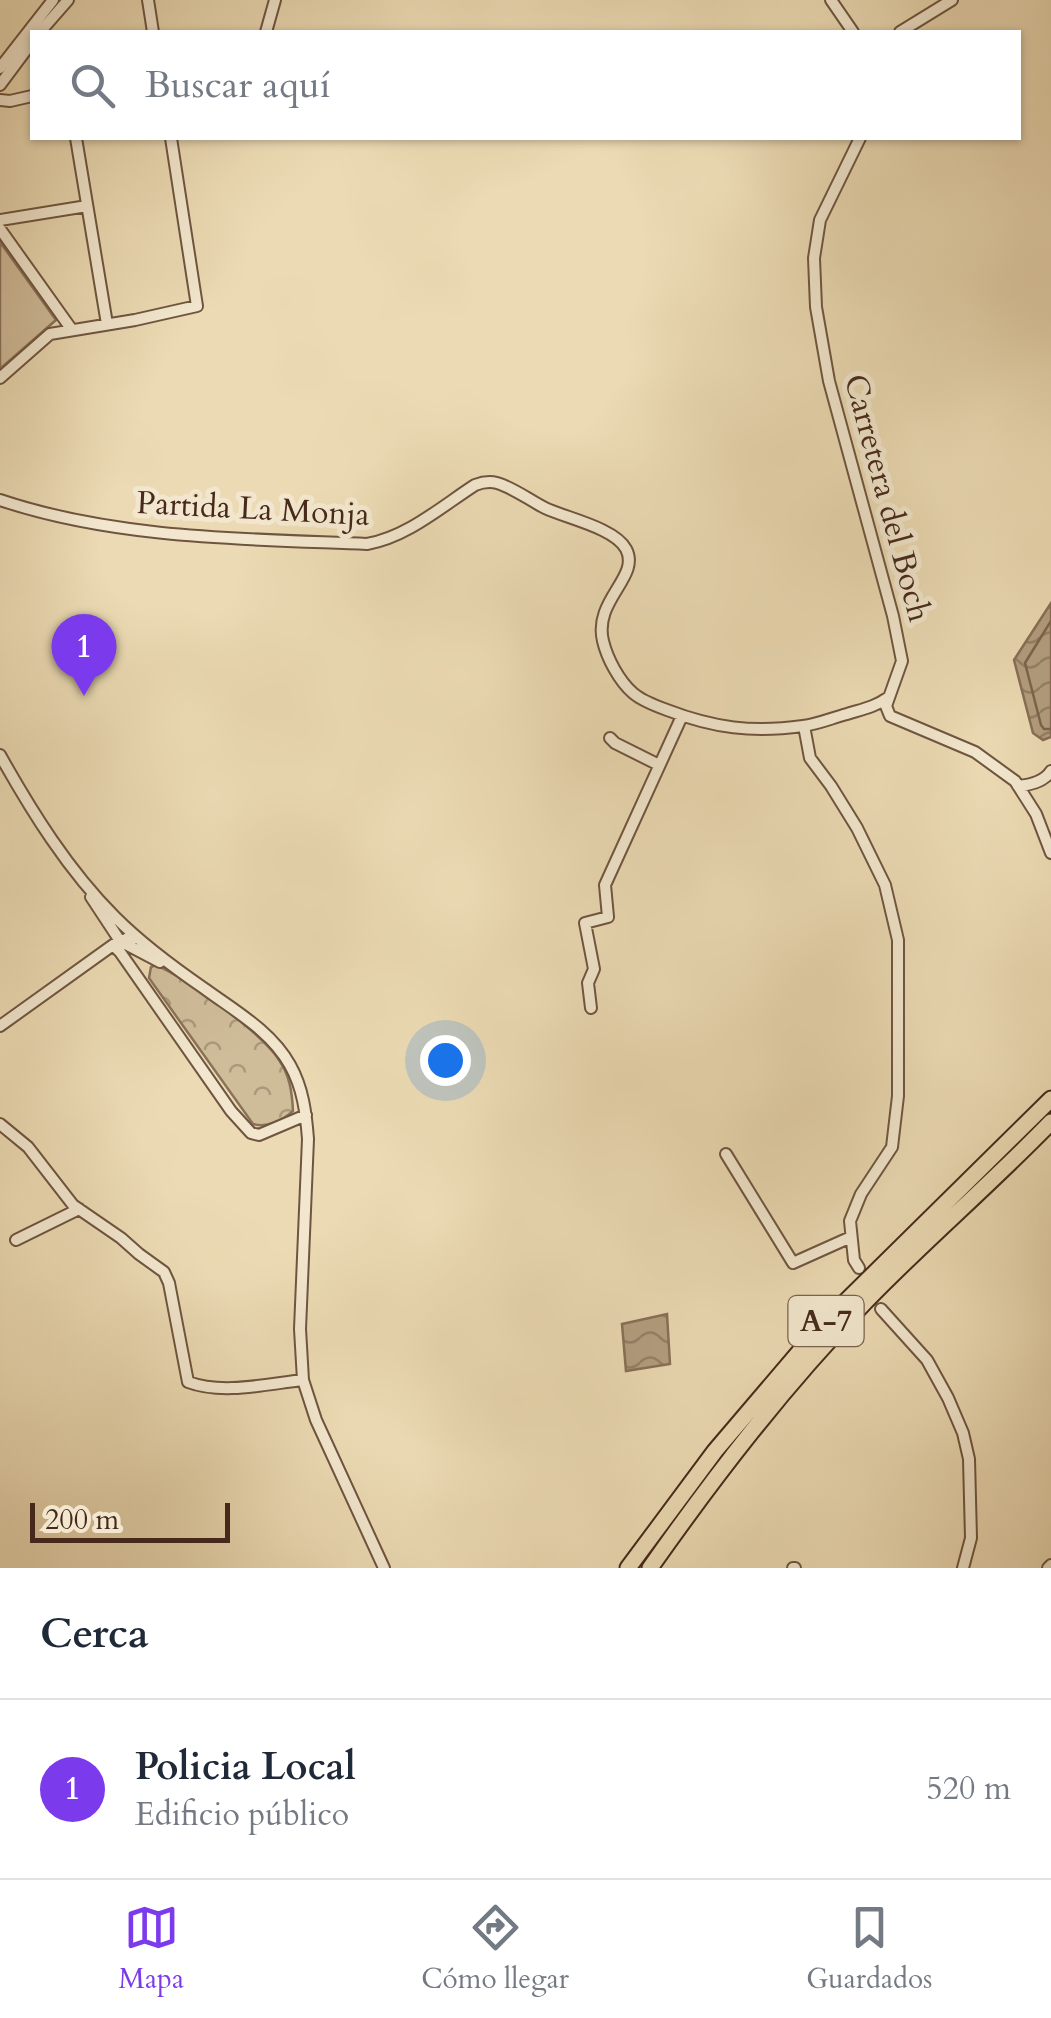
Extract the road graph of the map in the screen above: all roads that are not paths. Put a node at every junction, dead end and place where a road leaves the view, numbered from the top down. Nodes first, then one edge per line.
1 (54, 0) edge
2 (68, 0) edge
3 (148, 0) edge
4 (275, 0) edge
5 (832, 0) edge
6 (952, 0) edge
7 (30, 30) edge
8 (30, 30) edge
9 (42, 30) edge
10 (154, 30) edge
11 (267, 30) edge
12 (853, 30) edge
13 (903, 30) edge
14 (30, 45) edge
15 (0, 68) edge
16 (0, 85) edge
17 (30, 96) edge
18 (0, 100) edge
19 (76, 140) edge
20 (171, 140) edge
21 (859, 140) edge
22 (87, 206) junction
23 (0, 220) edge
24 (0, 229) edge
25 (107, 324) junction
26 (72, 330) junction
27 (0, 378) edge
28 (0, 500) edge
29 (889, 697) junction
30 (682, 716) junction
31 (804, 726) junction
32 (610, 738) dead end
33 (0, 754) edge
34 (659, 765) junction
35 (1051, 771) edge
36 (1018, 786) junction
37 (1051, 853) edge
38 (84, 883) junction
39 (136, 938) junction
40 (116, 943) junction
41 (176, 969) junction
42 (591, 1008) dead end
43 (0, 1026) edge
44 (1051, 1100) edge
45 (306, 1115) junction
46 (1051, 1122) edge
47 (0, 1124) edge
48 (726, 1154) dead end
49 (78, 1209) junction
50 (852, 1237) junction
51 (16, 1240) dead end
52 (859, 1268) dead end
53 (880, 1308) dead end
54 (303, 1380) junction
55 (384, 1568) edge
56 (628, 1568) edge
57 (650, 1568) edge
58 (963, 1568) edge

1 - 8 street
2 - 9 street
3 - 10 street
4 - 11 street
5 - 12 street
6 - 13 street
7 - 15 street
14 - 16 street
17 - 18 street
19 - 22 street
20 - 25 street
21 - 29 street, Carretera del Boch
22 - 23 street
22 - 25 street
24 - 26 street
25 - 26 street
26 - 27 street
28 - 30 street, Partida La Monja
29 - 31 street
29 - 36 street
30 - 31 street
30 - 34 street
31 - 50 street
32 - 34 street
33 - 38 street
34 - 42 street
35 - 36 street
36 - 37 street
38 - 39 street
38 - 40 street
39 - 40 street
39 - 41 street
40 - 41 street
40 - 43 street
40 - 45 street
41 - 45 street
44 - 56 highway, A-7
45 - 54 street
46 - 57 highway, A-7
47 - 49 street
48 - 50 street
49 - 51 street
49 - 54 street
50 - 52 street
53 - 58 street
54 - 55 street

